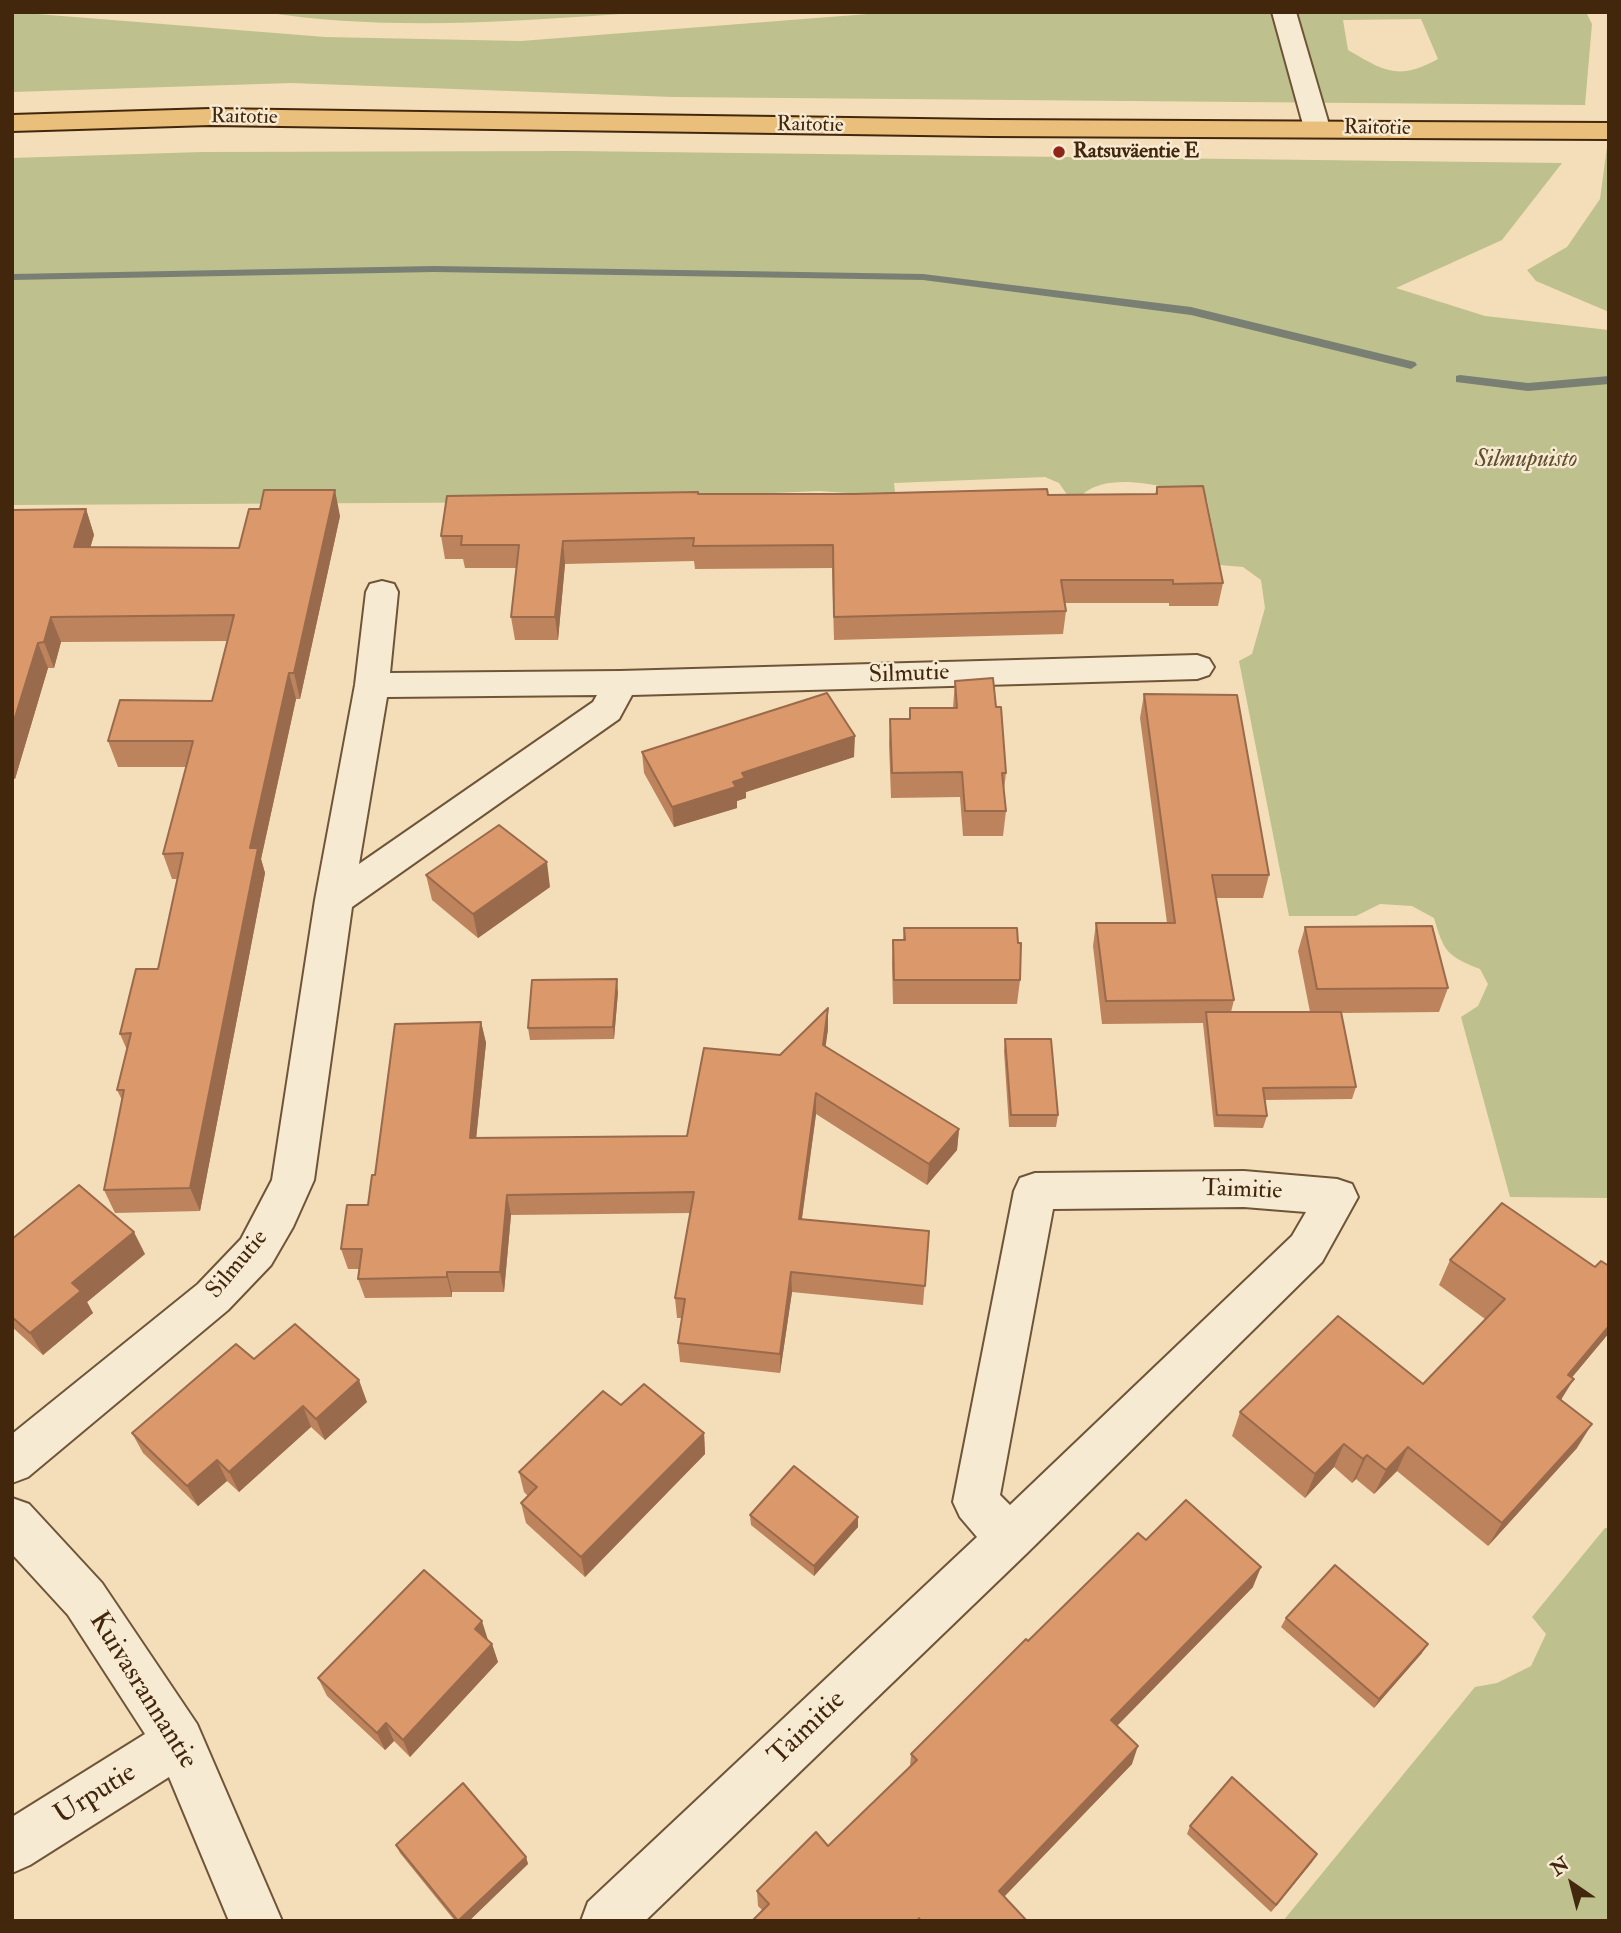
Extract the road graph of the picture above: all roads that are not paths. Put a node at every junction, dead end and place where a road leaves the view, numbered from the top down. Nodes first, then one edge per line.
1 (1284, 12) edge
2 (12, 123) edge
3 (1317, 128) junction
4 (1609, 131) edge
5 (382, 592) dead end
6 (1198, 667) dead end
7 (620, 683) junction
8 (372, 685) junction
9 (334, 900) junction
10 (12, 1462) edge
11 (12, 1520) edge
12 (1009, 1538) junction
13 (179, 1742) junction
14 (12, 1847) edge
15 (256, 1921) edge
16 (607, 1921) edge

1 - 3 street
2 - 3 main road, Raitotie
3 - 4 main road, Raitotie
5 - 8 street, Silmutie
6 - 7 street, Silmutie
7 - 8 street, Silmutie
7 - 9 street
8 - 9 street, Silmutie
9 - 10 street, Silmutie
11 - 13 street, Kuivasrannantie
12 - 12 street, Taimitie
12 - 16 street, Taimitie
13 - 14 street, Urputie
13 - 15 street, Kuivasrannantie

